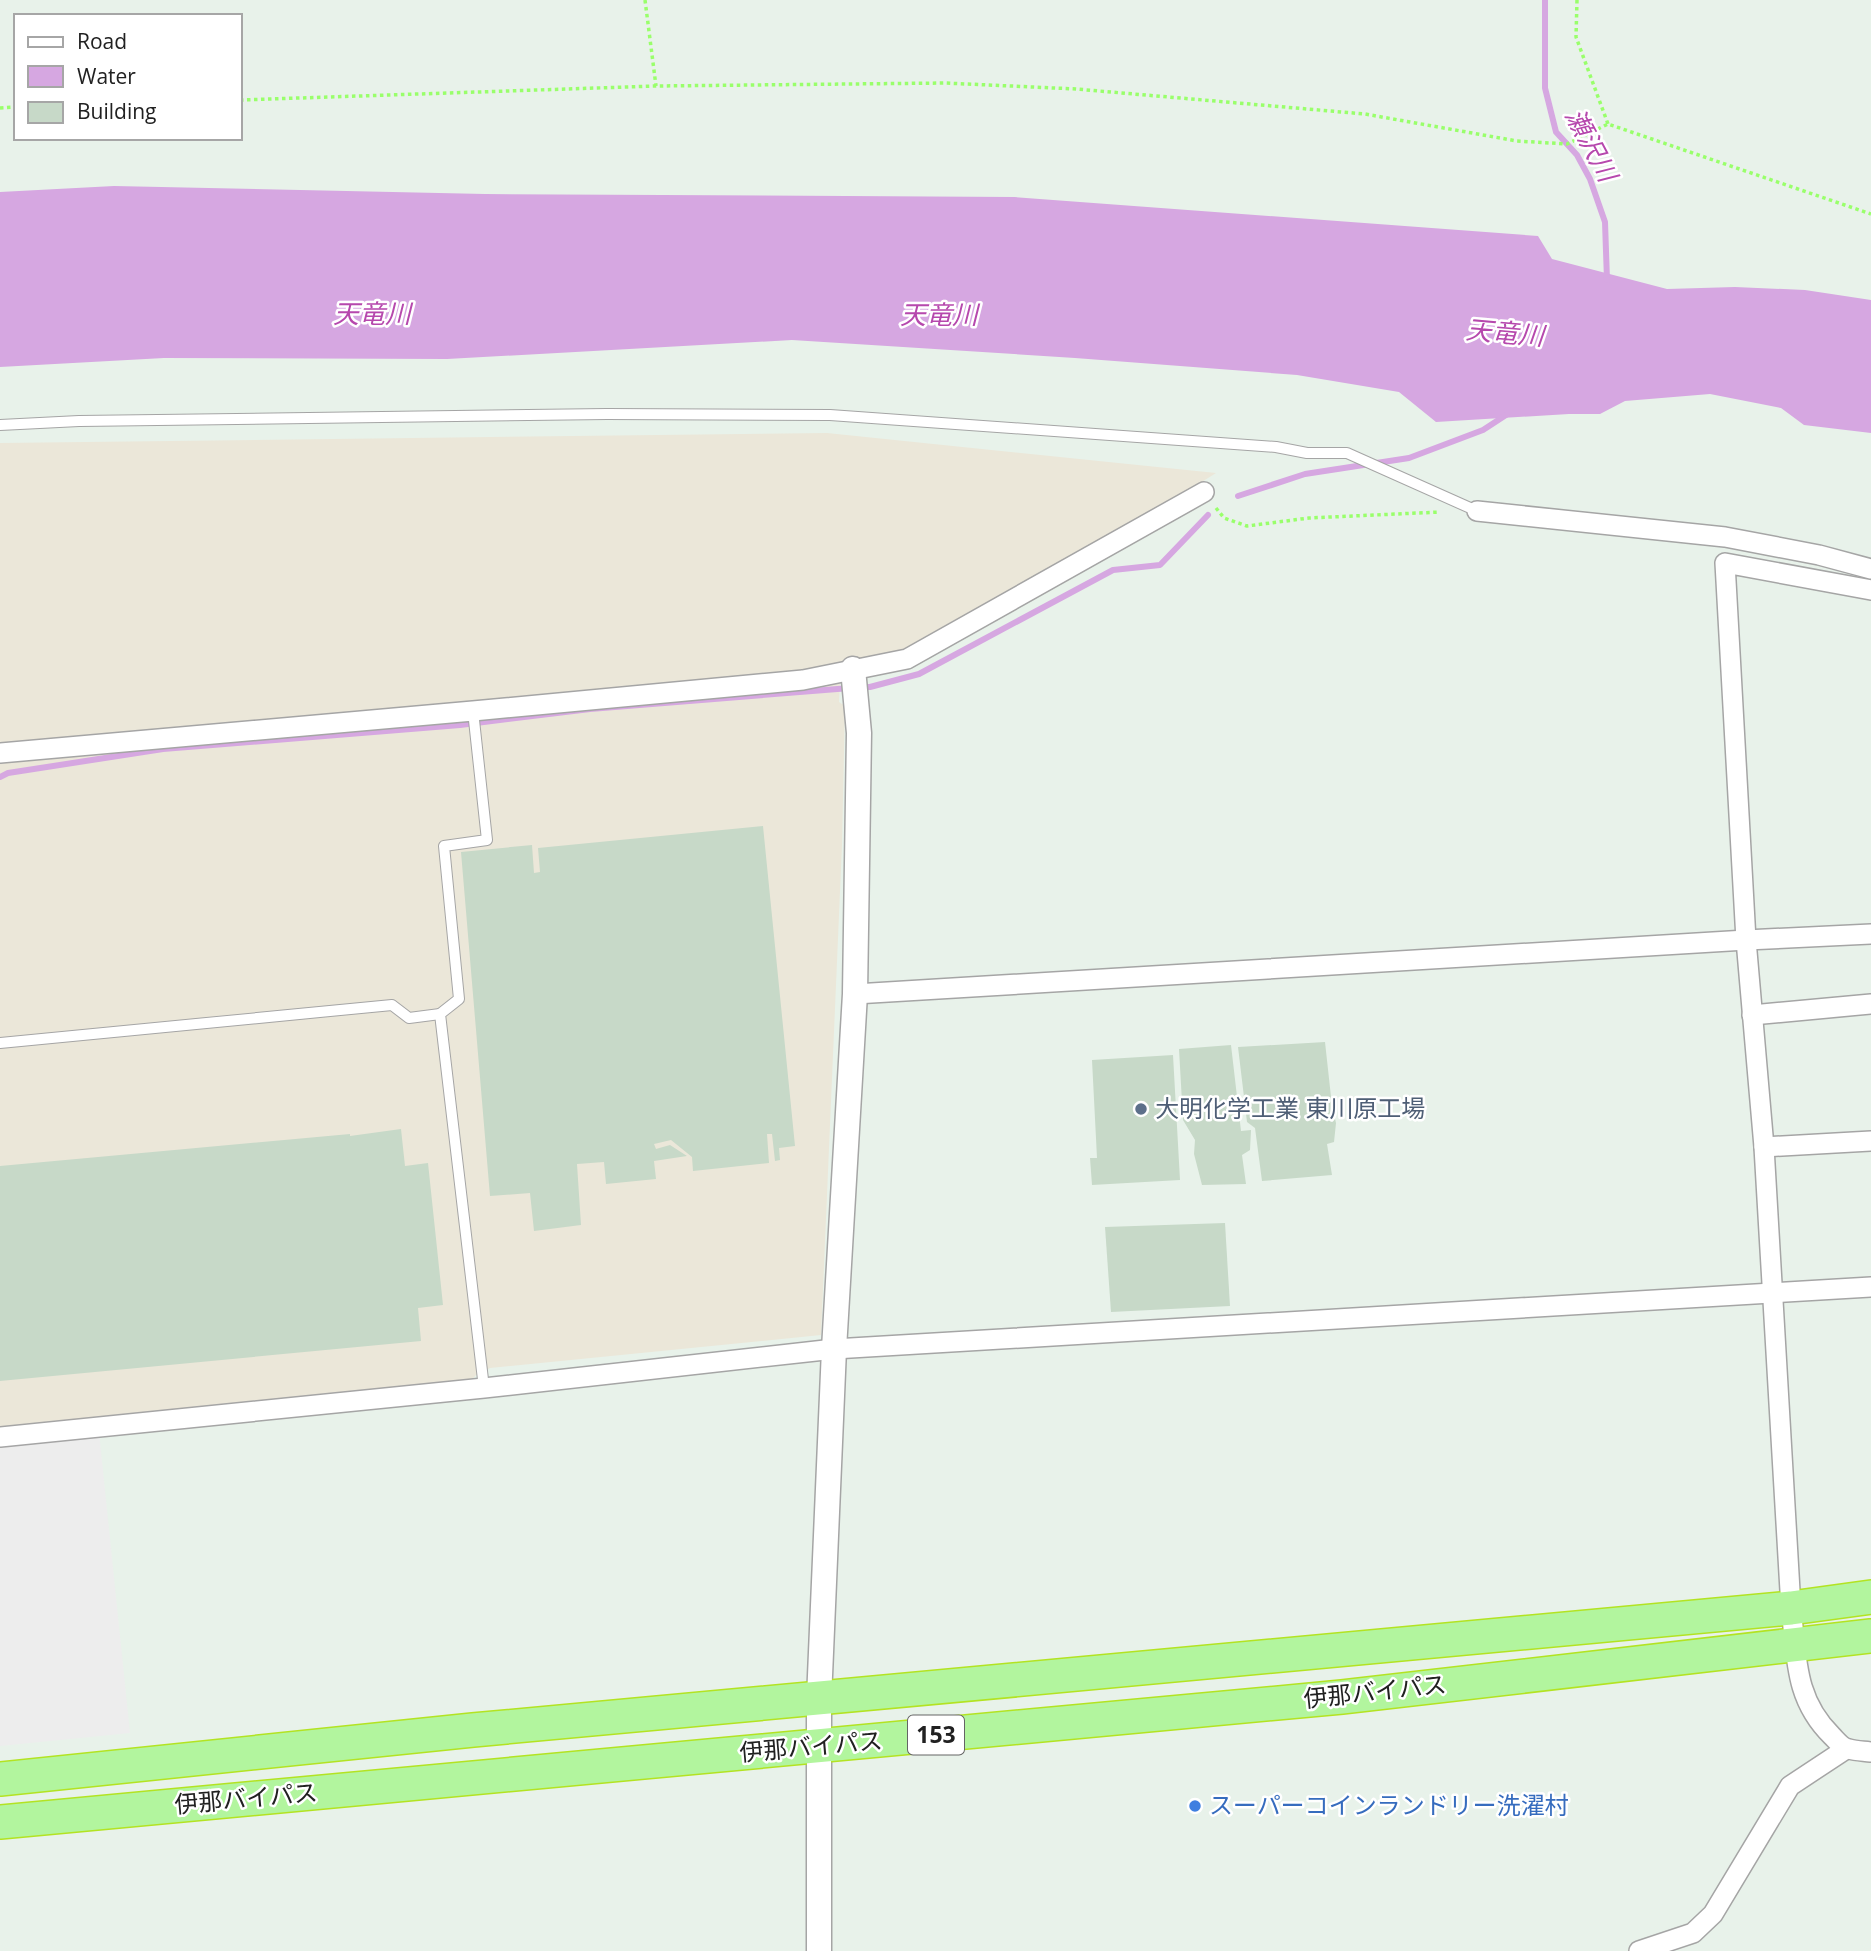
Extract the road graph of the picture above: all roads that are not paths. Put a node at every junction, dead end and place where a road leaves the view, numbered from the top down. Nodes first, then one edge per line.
1 (0, 425) edge
2 (1204, 492) road end
3 (1477, 511) joint
4 (1871, 569) edge
5 (1871, 590) edge
6 (853, 671) junction
7 (473, 713) junction
8 (0, 753) edge
9 (1871, 934) edge
10 (1746, 940) junction
11 (855, 994) junction
12 (1871, 1004) edge
13 (440, 1014) junction
14 (1752, 1015) junction
15 (0, 1043) edge
16 (1871, 1141) edge
17 (1764, 1147) junction
18 (1871, 1287) edge
19 (1773, 1293) junction
20 (834, 1349) junction
21 (484, 1388) junction
22 (0, 1437) edge
23 (1871, 1597) edge
24 (1791, 1608) junction
25 (1871, 1636) edge
26 (1795, 1644) junction
27 (818, 1699) junction
28 (818, 1746) junction
29 (1846, 1749) junction
30 (1871, 1752) edge
31 (0, 1779) edge
32 (0, 1822) edge
33 (819, 1951) edge
34 (1639, 1951) edge

1 - 3 lane
2 - 6 street
3 - 4 street
5 - 10 street
6 - 7 street
6 - 11 street
7 - 8 street
7 - 13 lane
9 - 10 street
10 - 11 street
10 - 14 street
11 - 20 street
12 - 14 street
13 - 15 lane
13 - 21 lane
14 - 17 street
16 - 17 street
17 - 19 street
18 - 19 street
19 - 20 street
19 - 24 street
20 - 21 street
20 - 27 street
21 - 22 street
23 - 24 highway, 伊那バイパス / 153
24 - 26 street
24 - 27 highway, 伊那バイパス / 153
25 - 26 highway, 伊那バイパス / 153
26 - 28 highway, 伊那バイパス / 153
26 - 29 street
27 - 28 street
27 - 31 highway, 伊那バイパス / 153
28 - 32 highway, 伊那バイパス / 153
28 - 33 street
29 - 30 street
29 - 34 street

